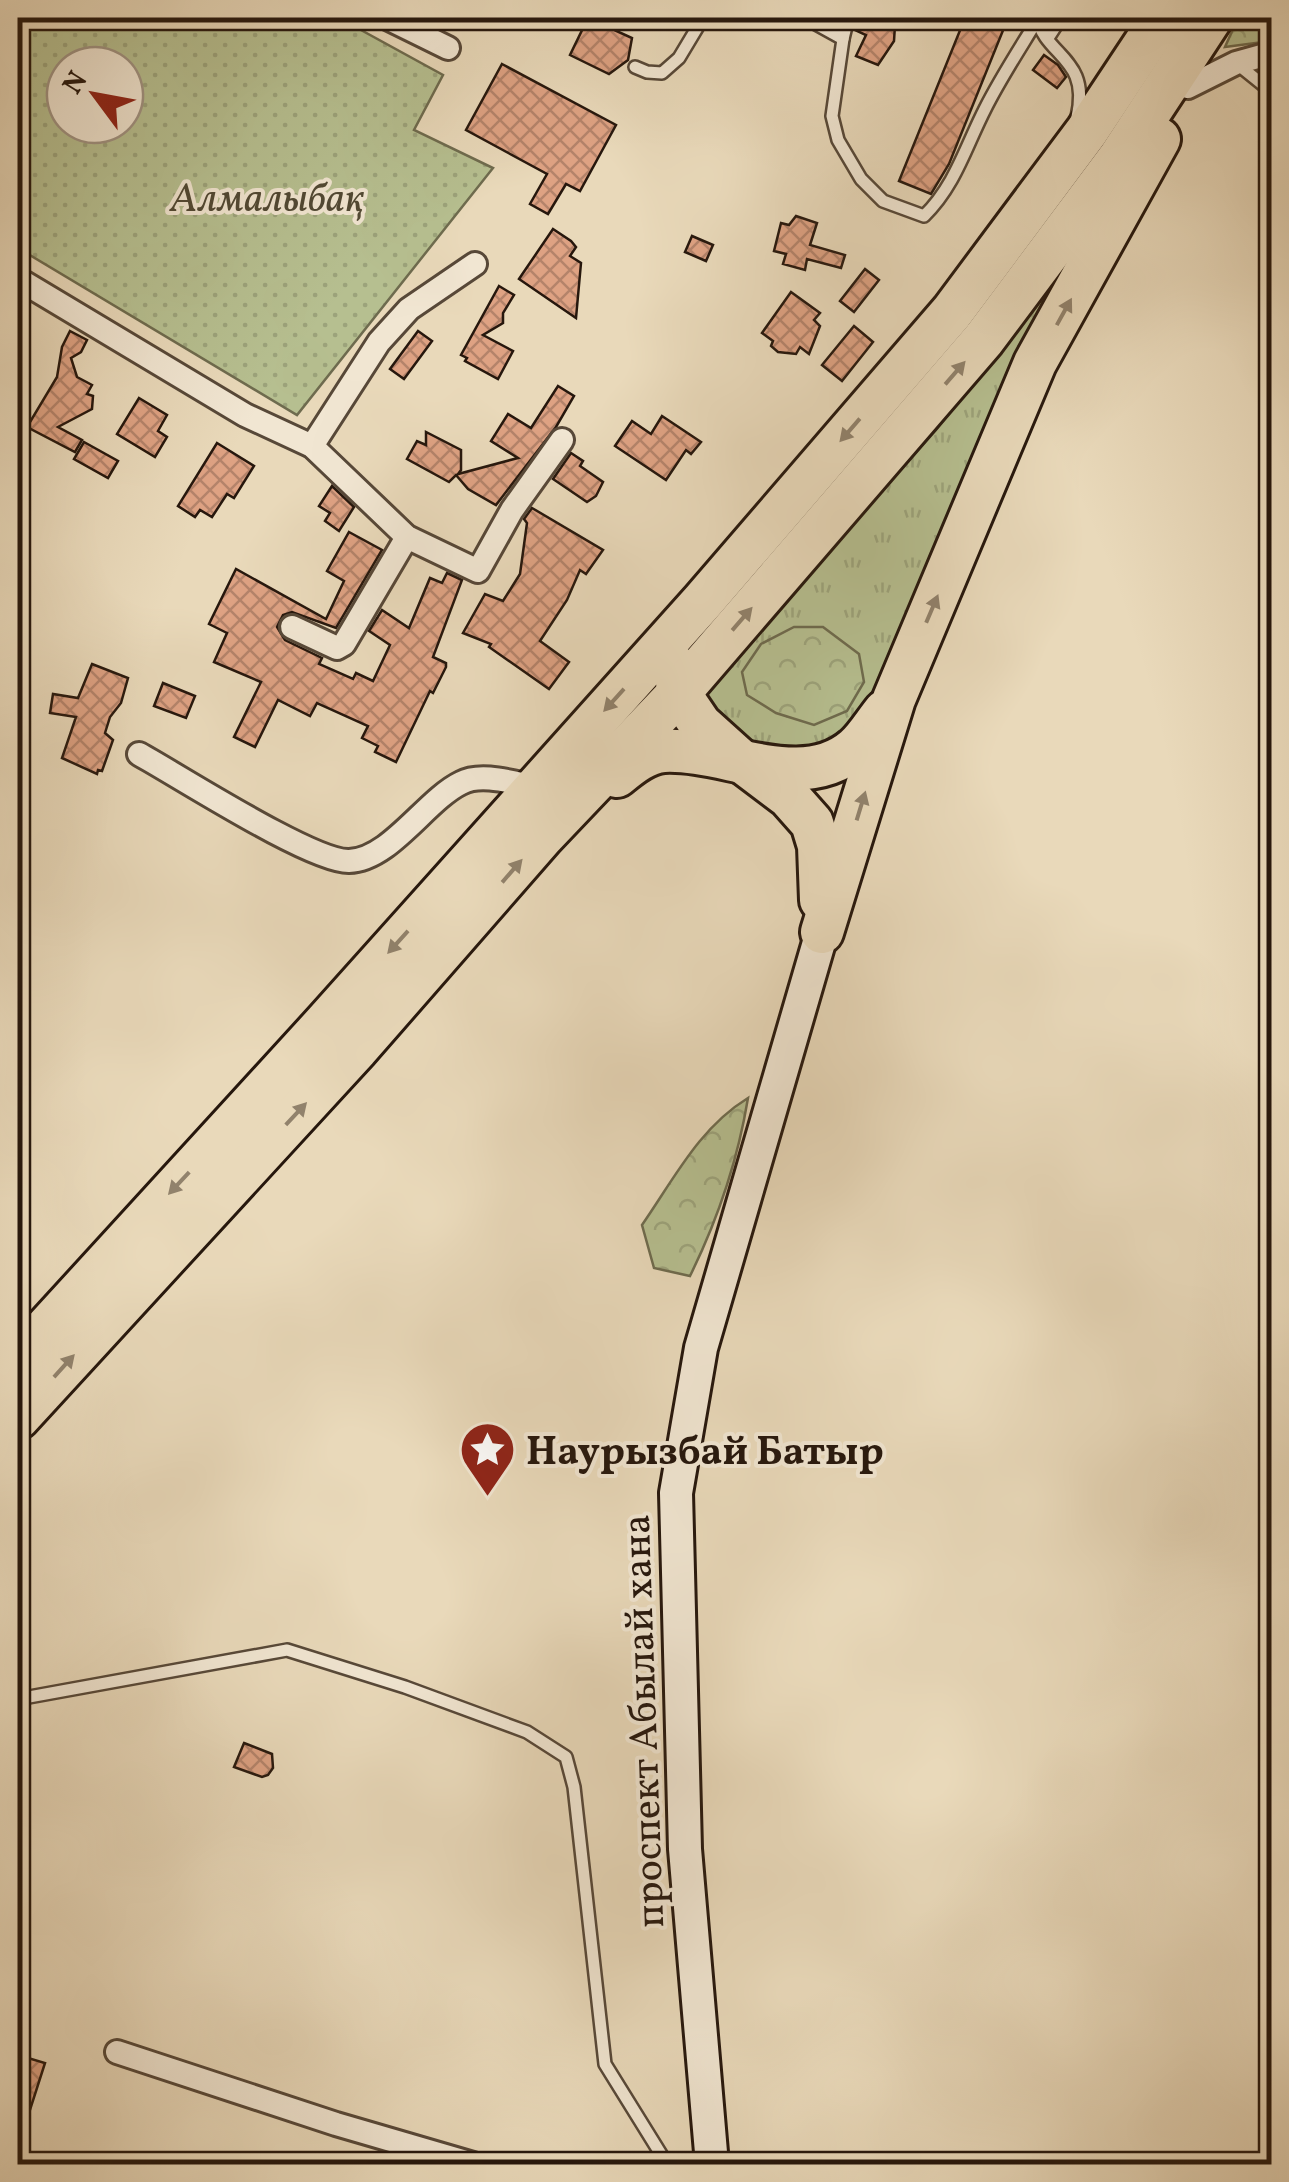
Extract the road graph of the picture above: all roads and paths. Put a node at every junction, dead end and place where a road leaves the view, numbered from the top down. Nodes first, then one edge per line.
1 (387, 18) edge
2 (703, 18) edge
3 (805, 18) edge
4 (844, 18) edge
5 (1061, 18) edge
6 (1162, 18) edge
7 (1211, 18) edge
8 (1219, 18) edge
9 (1036, 20) edge
10 (826, 29) junction
11 (1048, 38) junction
12 (843, 39) junction
13 (448, 48) dead end
14 (1272, 53) edge
15 (1236, 63) junction
16 (635, 67) dead end
17 (1188, 87) junction
18 (1272, 92) edge
19 (1072, 150) junction
20 (475, 264) dead end
21 (18, 279) edge
22 (562, 440) dead end
23 (312, 446) junction
24 (407, 537) junction
25 (702, 601) junction
26 (292, 627) dead end
27 (679, 693) junction
28 (894, 699) junction
29 (139, 754) dead end
30 (740, 760) junction
31 (536, 788) junction
32 (543, 836) junction
33 (822, 932) junction
34 (18, 1359) edge
35 (18, 1418) edge
36 (18, 1699) edge
37 (117, 2052) dead end
38 (473, 2164) edge
39 (667, 2164) edge
40 (712, 2164) edge

1 - 13 street
2 - 16 lane
3 - 10 lane
4 - 10 lane
4 - 12 lane
5 - 11 lane
6 - 19 highway
27 -> 7 highway
8 - 17 highway
9 - 11 lane
9 - 12 lane
10 - 12 lane
11 - 19 lane
14 - 15 street
15 - 17 street
15 - 18 lane
28 -> 17 highway
19 -> 25 highway
20 - 23 street
21 - 23 street
22 - 24 street
23 - 24 street
24 - 26 street
25 - 27 highway
25 -> 31 highway
27 - 30 highway
27 - 32 highway
28 - 30 highway
33 -> 28 highway
29 - 31 street
30 - 32 highway
30 - 33 highway
31 -> 34 highway
35 -> 32 highway
33 - 40 main road, проспект Абылай хана
36 - 39 lane
37 - 38 street

